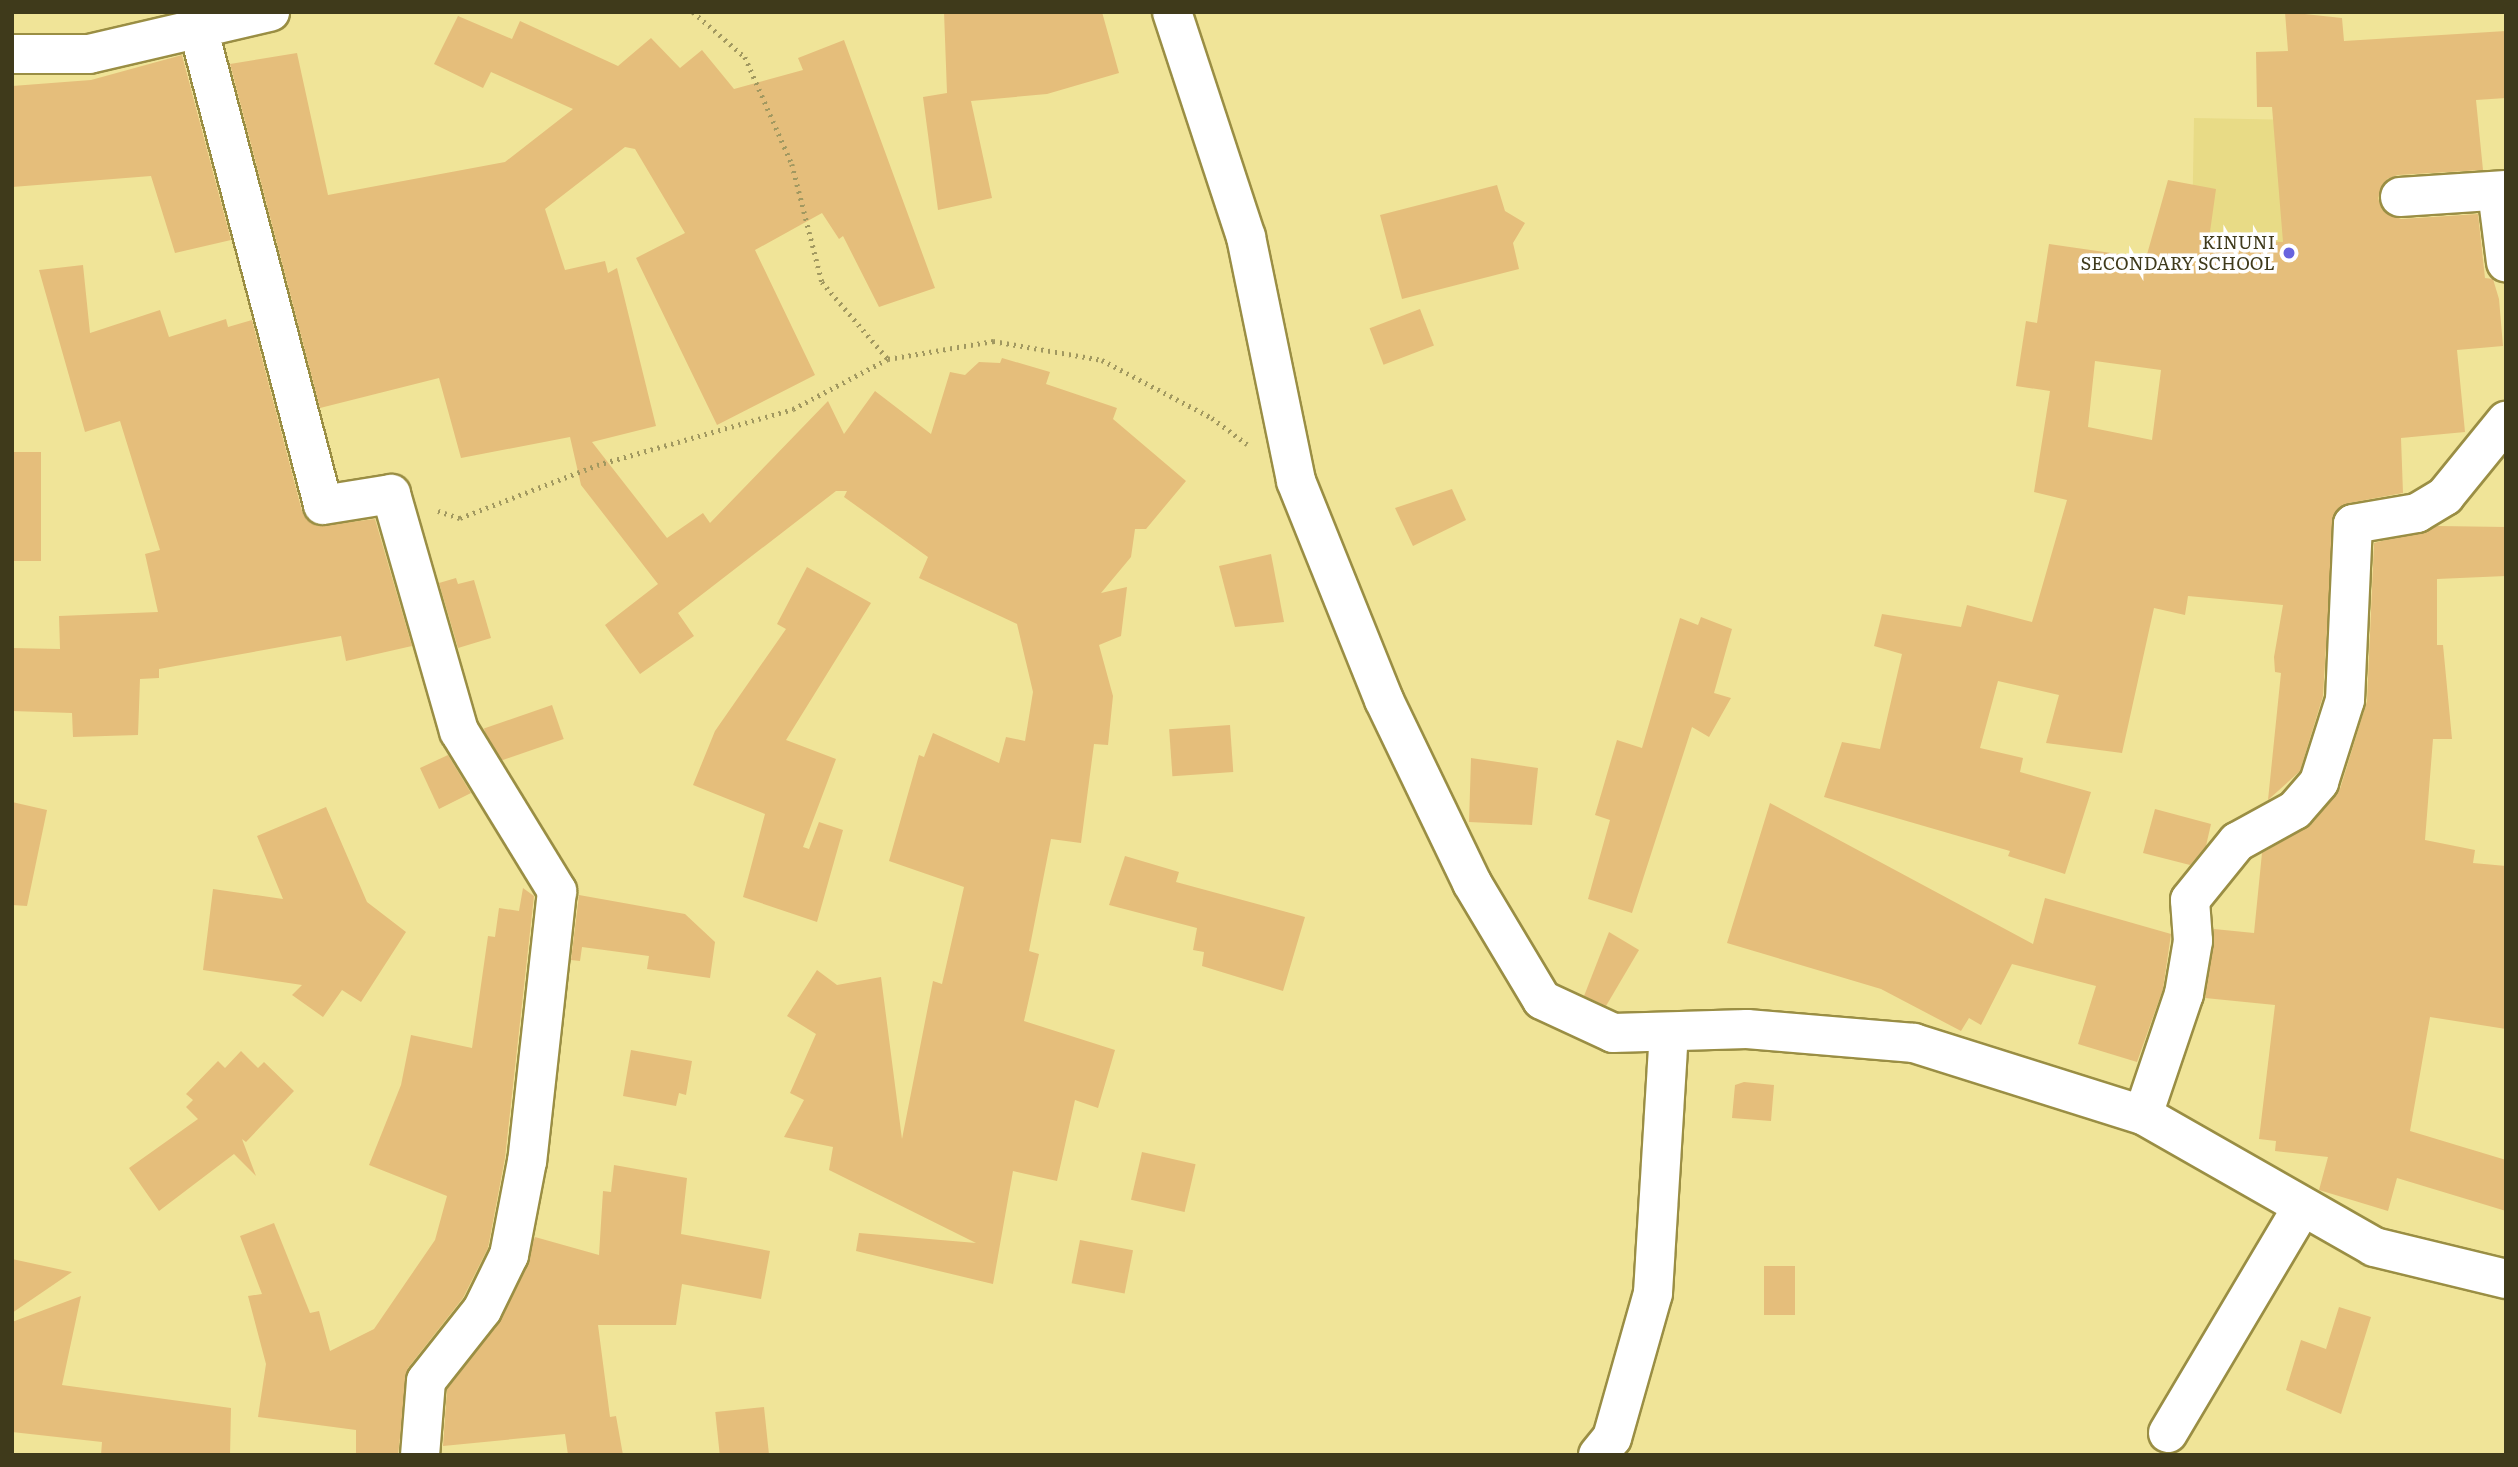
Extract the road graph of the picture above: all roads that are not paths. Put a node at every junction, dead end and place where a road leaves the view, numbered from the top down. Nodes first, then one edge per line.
1 (270, 12) edge
2 (1171, 12) edge
3 (197, 24) junction
4 (12, 54) edge
5 (2501, 190) edge
6 (2400, 197) dead end
7 (2506, 262) edge
8 (2506, 421) edge
9 (1669, 1034) junction
10 (2143, 1115) junction
11 (2302, 1207) junction
12 (2506, 1279) edge
13 (2168, 1433) dead end
14 (420, 1455) edge
15 (1598, 1455) edge

1 - 3 street
2 - 9 street
3 - 4 street
3 - 14 street
5 - 6 street
5 - 7 street
8 - 10 street
9 - 10 street
9 - 15 street
10 - 11 street
11 - 12 street
11 - 13 street

